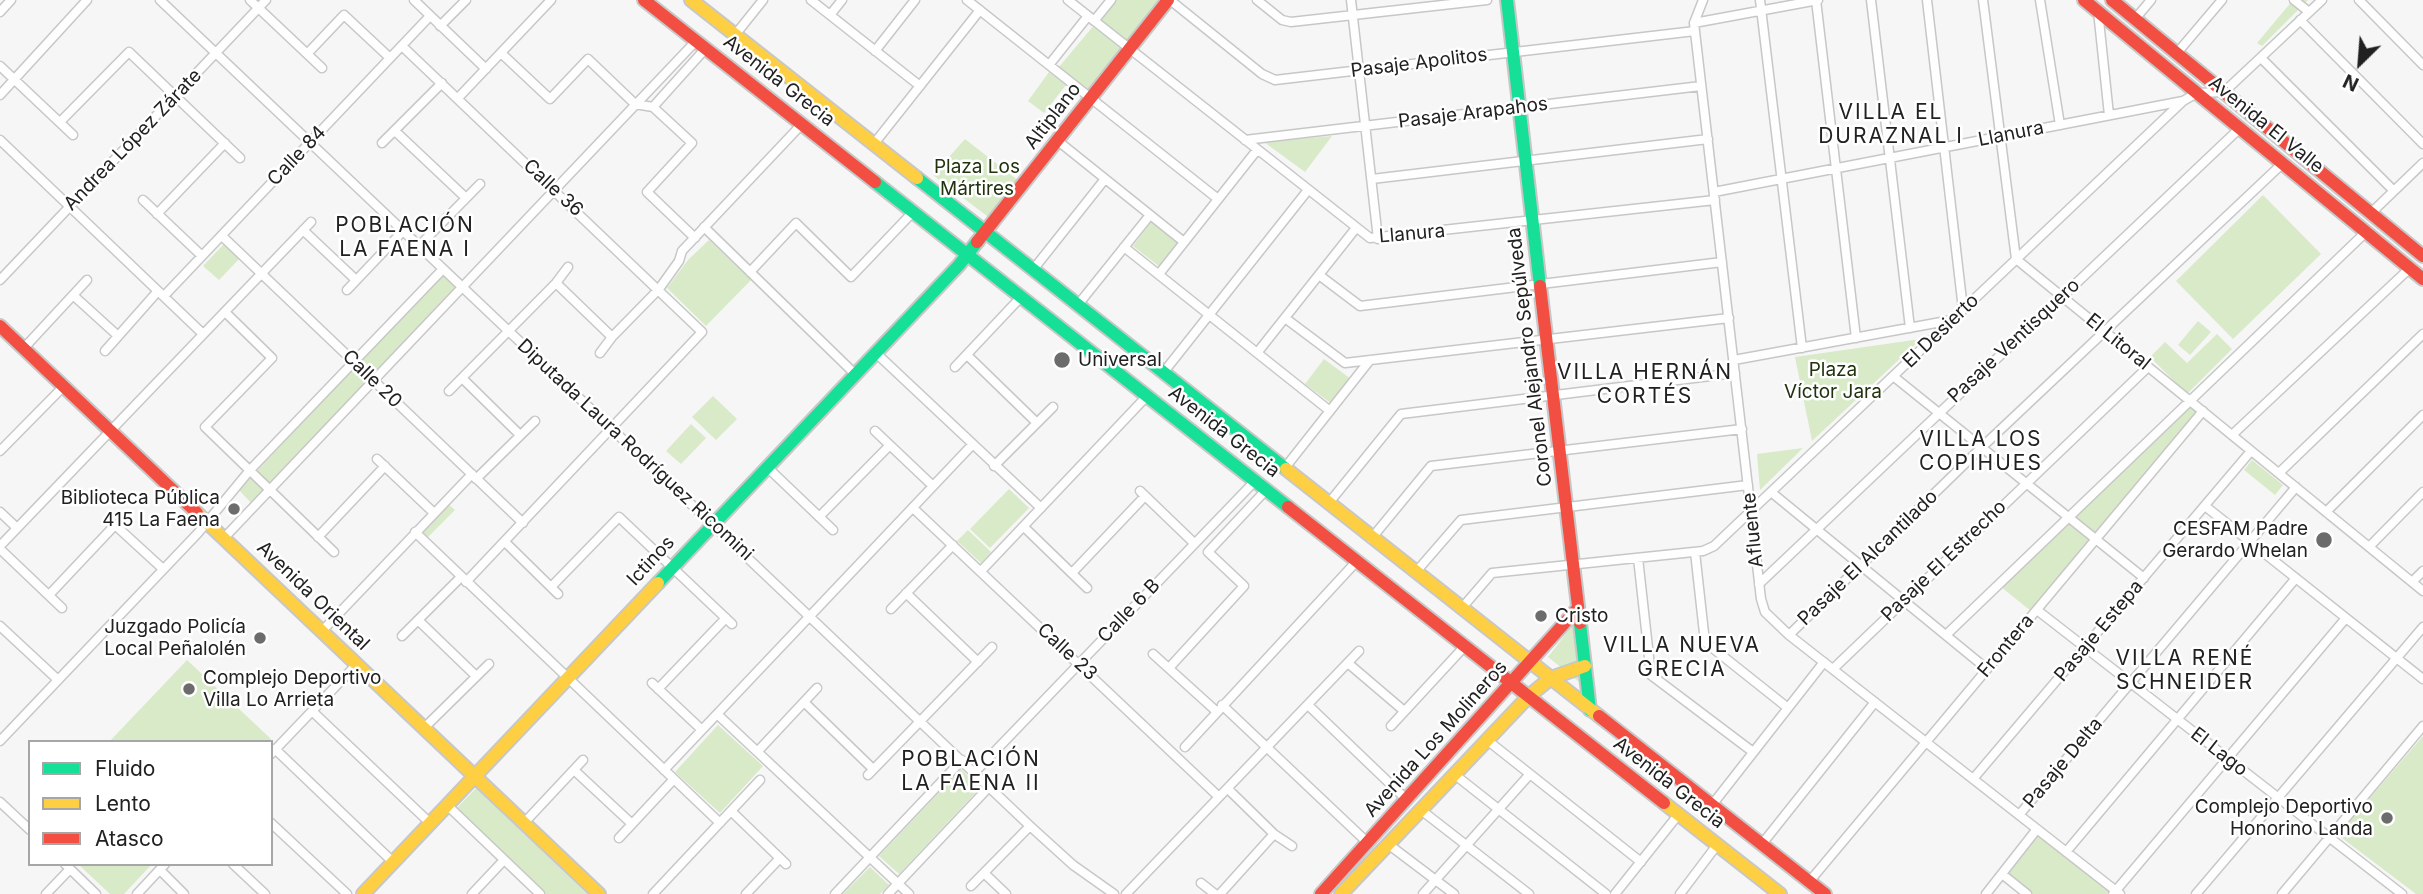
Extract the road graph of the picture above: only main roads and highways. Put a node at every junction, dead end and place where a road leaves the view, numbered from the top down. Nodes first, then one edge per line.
1 (644, 0) edge
2 (691, 0) edge
3 (1169, 0) edge
4 (1507, 0) edge
5 (2084, 0) edge
6 (2112, 0) edge
7 (985, 234) junction
8 (2421, 250) edge
9 (968, 255) junction
10 (2423, 279) edge
11 (0, 326) edge
12 (1578, 608) junction
13 (1531, 663) junction
14 (1585, 666) junction
15 (1550, 678) junction
16 (1512, 684) junction
17 (1528, 696) junction
18 (1590, 709) junction
19 (475, 776) junction
20 (1772, 892) edge
21 (363, 894) edge
22 (599, 894) edge
23 (1321, 894) edge
24 (1341, 894) edge
25 (1825, 894) edge

1 - 9 main road, Avenida Grecia
2 - 7 main road, Avenida Grecia
3 - 7 main road, Altiplano
4 - 12 main road, Coronel Alejandro Sepúlveda
5 - 10 main road, Avenida El Valle
6 - 8 main road, Avenida El Valle
7 - 9 main road, Altiplano
7 - 13 main road, Avenida Grecia
9 - 16 main road, Avenida Grecia
9 - 19 main road, Ictinos
11 - 19 main road, Avenida Oriental
12 - 13 main road, Avenida Los Molineros
12 - 14 main road, Coronel Alejandro Sepúlveda
13 - 15 main road, Avenida Grecia
13 - 16 main road, Avenida Los Molineros
14 - 15 main road, Avenida Los Molineros
14 - 18 main road, Coronel Alejandro Sepúlveda
15 - 17 main road, Avenida Los Molineros
15 - 18 main road, Avenida Grecia
16 - 17 main road, Avenida Grecia
16 - 23 main road, Avenida Los Molineros
17 - 20 main road, Avenida Grecia
17 - 24 main road, Avenida Los Molineros
18 - 25 main road, Avenida Grecia
19 - 21 main road, Ictinos
19 - 22 main road, Avenida Oriental

